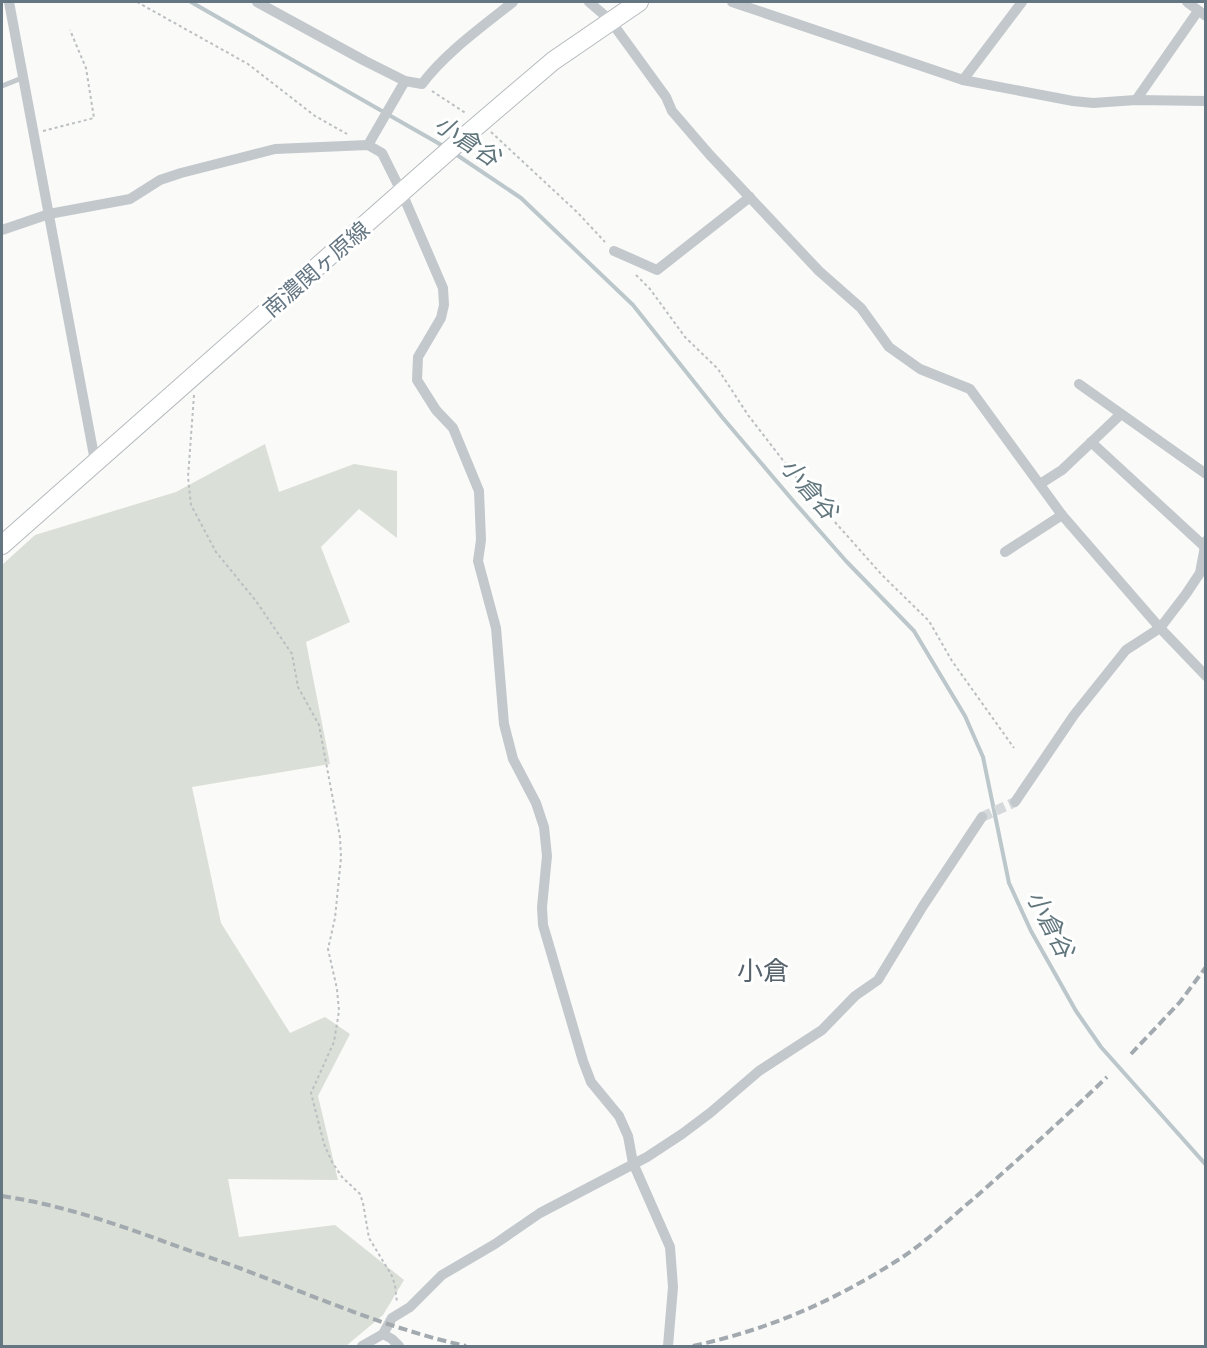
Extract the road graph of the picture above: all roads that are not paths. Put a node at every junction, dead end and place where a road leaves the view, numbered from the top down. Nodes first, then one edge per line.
1 (9, 2) edge
2 (257, 2) edge
3 (513, 2) edge
4 (589, 2) edge
5 (639, 2) edge
6 (732, 2) edge
7 (1022, 2) edge
8 (1186, 2) edge
9 (1202, 13) edge
10 (610, 20) junction
11 (22, 78) junction
12 (963, 80) junction
13 (403, 85) junction
14 (2, 86) edge
15 (1136, 100) junction
16 (1206, 101) edge
17 (366, 142) junction
18 (402, 193) junction
19 (750, 197) junction
20 (49, 214) junction
21 (2, 230) edge
22 (614, 251) road end
23 (1079, 384) dead end
24 (1122, 414) junction
25 (1091, 442) junction
26 (95, 461) junction
27 (1206, 474) edge
28 (1040, 484) junction
29 (1062, 515) junction
30 (1206, 541) edge
31 (2, 545) edge
32 (1205, 547) edge
33 (1005, 552) dead end
34 (1160, 628) junction
35 (1206, 676) edge
36 (1015, 802) tunnel mouth
37 (982, 817) tunnel mouth
38 (633, 1163) junction
39 (383, 1334) junction
40 (362, 1347) edge
41 (399, 1347) edge
42 (668, 1347) edge

1 - 11 street
2 - 13 street
3 - 13 street
4 - 10 street
5 - 10 main road, 南濃関ヶ原線
6 - 12 street
7 - 12 street
8 - 9 street
9 - 15 street
10 - 18 main road, 南濃関ヶ原線
10 - 19 street
11 - 14 lane
11 - 20 street
12 - 15 street
13 - 17 street
15 - 16 street
17 - 18 street
17 - 20 street
18 - 26 main road, 南濃関ヶ原線
18 - 38 street
19 - 22 street
19 - 28 street
20 - 21 street
20 - 26 street
23 - 24 street
24 - 25 street
24 - 27 street
25 - 28 street
25 - 32 street
26 - 31 main road, 南濃関ヶ原線
28 - 29 street
29 - 33 street
29 - 34 street
30 - 32 street
32 - 34 street
34 - 35 street
34 - 36 street
37 - 38 street
38 - 39 street
38 - 42 street
39 - 40 street
39 - 41 street

